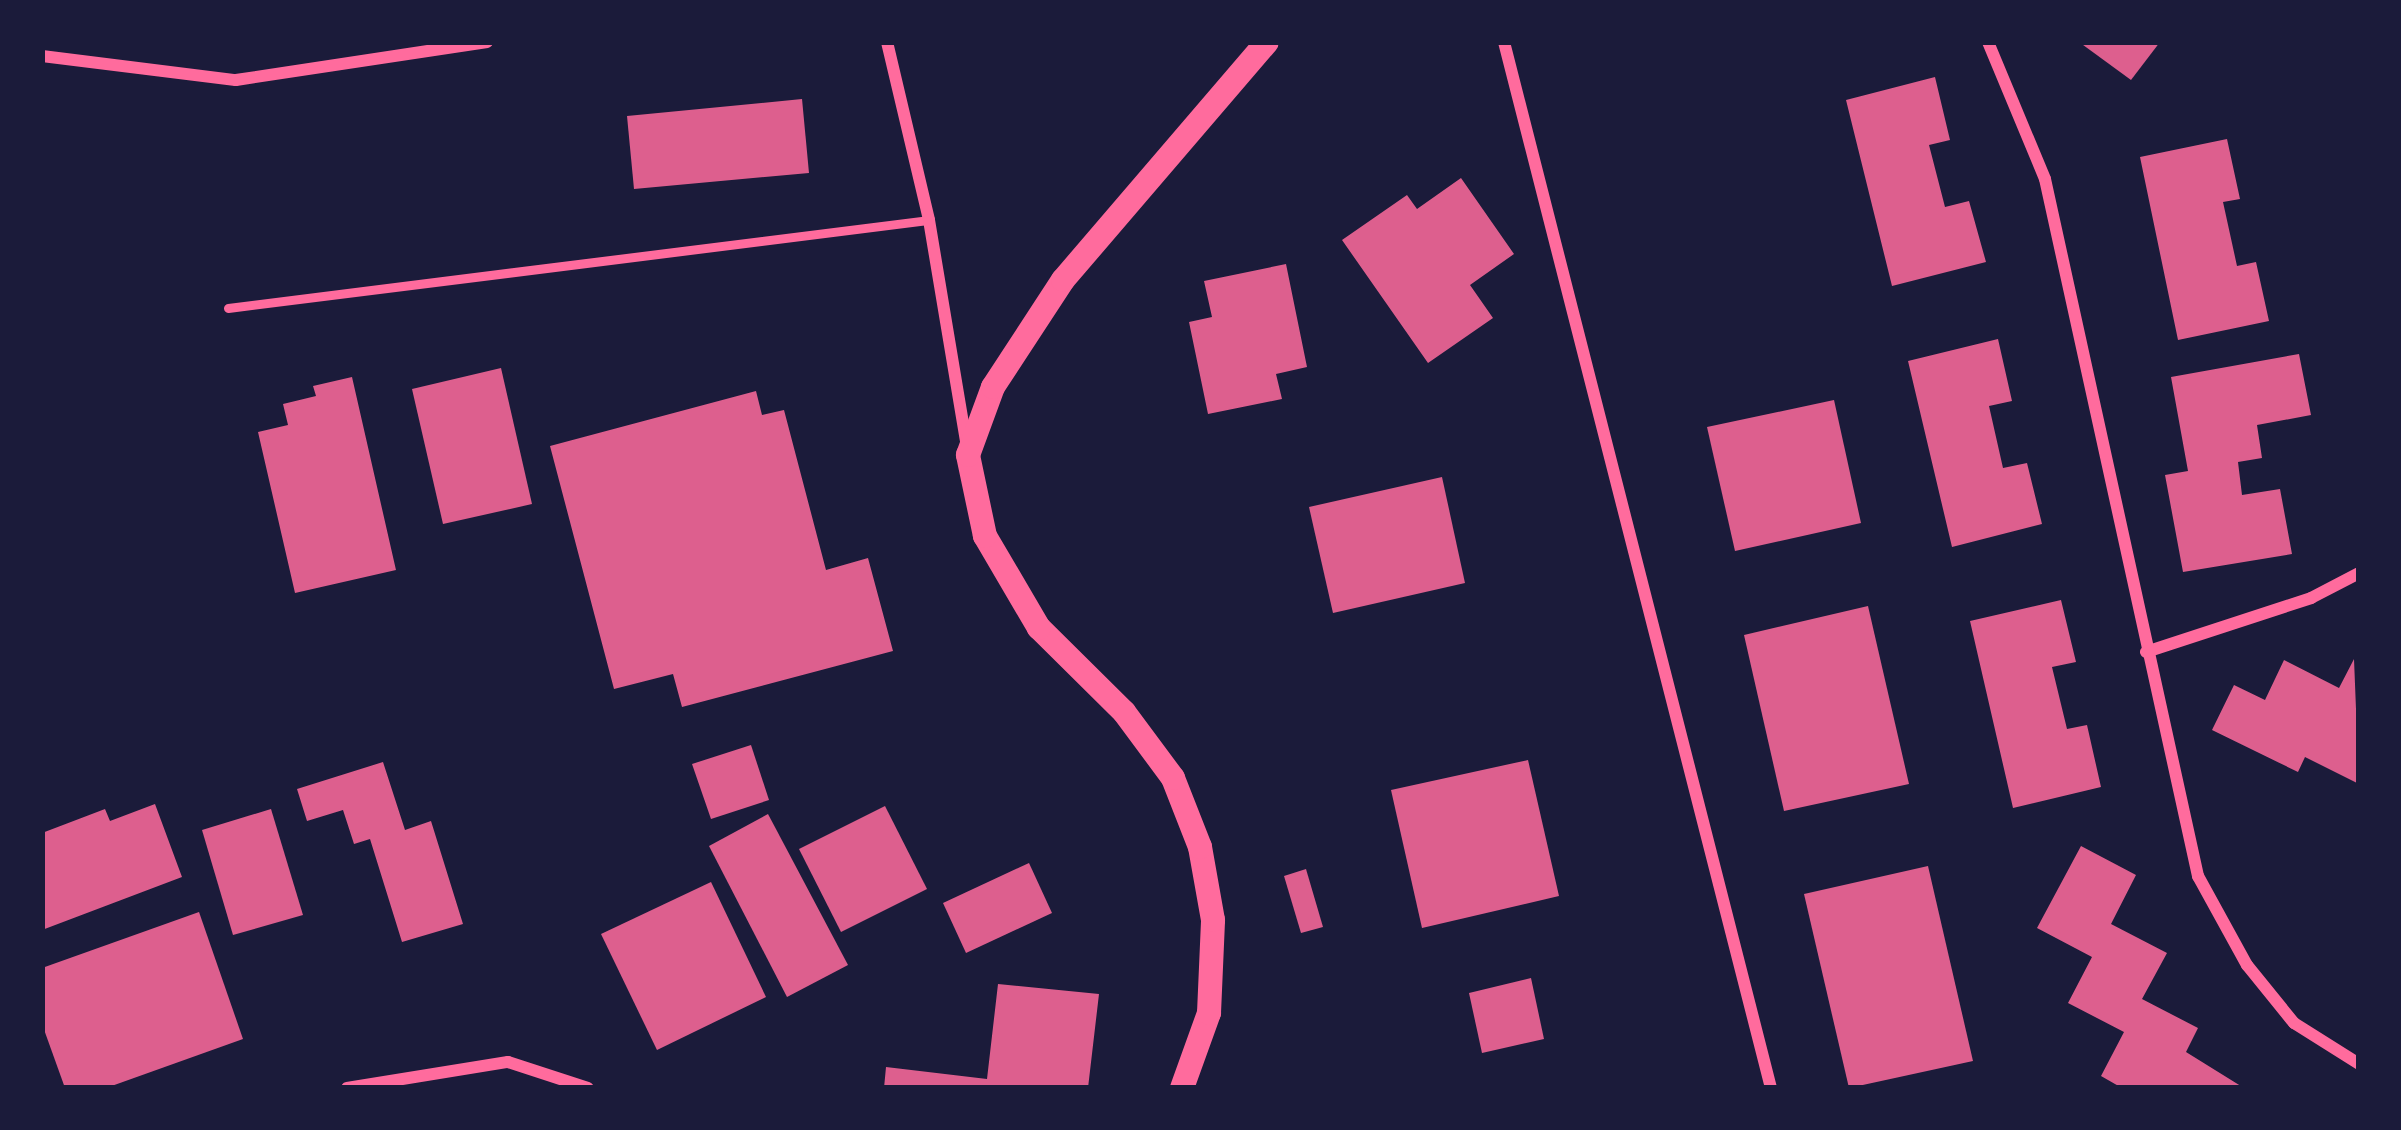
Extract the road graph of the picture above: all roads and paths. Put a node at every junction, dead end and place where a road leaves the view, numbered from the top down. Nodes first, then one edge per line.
1 (487, 42) edge
2 (887, 42) edge
3 (1267, 42) edge
4 (1504, 42) edge
5 (1988, 42) edge
6 (42, 56) edge
7 (929, 220) junction
8 (228, 308) dead end
9 (968, 455) junction
10 (2359, 573) edge
11 (2146, 652) junction
12 (2359, 1064) edge
13 (347, 1088) edge
14 (587, 1088) edge
15 (1182, 1088) edge
16 (1771, 1088) edge

1 - 6 street
2 - 7 street
3 - 9 main road
4 - 16 street
5 - 11 street
7 - 8 lane
7 - 9 street
9 - 15 main road
10 - 11 street
11 - 12 street
13 - 14 street

